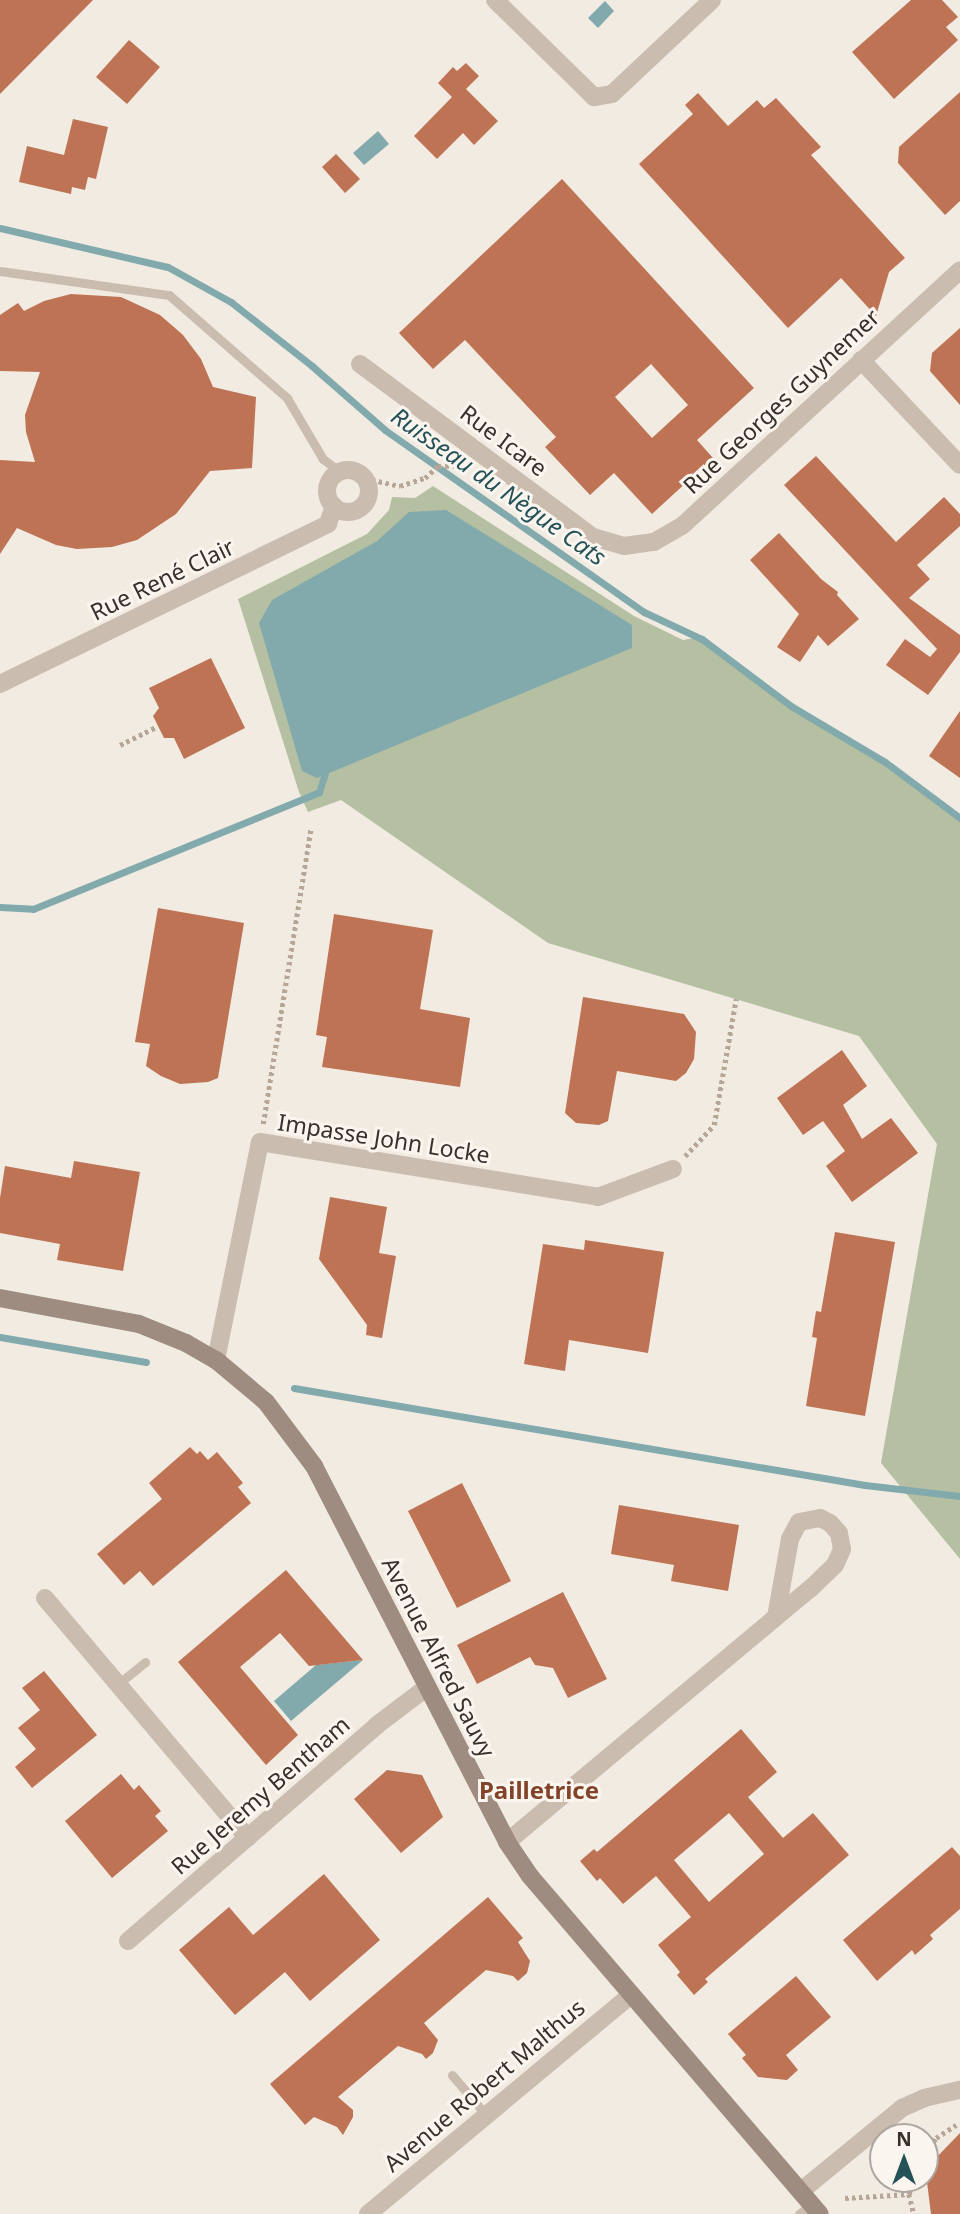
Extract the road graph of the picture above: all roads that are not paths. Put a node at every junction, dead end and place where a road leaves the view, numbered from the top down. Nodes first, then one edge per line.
1 (495, 0) edge
2 (712, 0) edge
3 (960, 270) edge
4 (0, 271) edge
5 (861, 360) junction
6 (360, 364) dead end
7 (960, 465) edge
8 (340, 472) junction
9 (334, 506) junction
10 (624, 546) joint
11 (0, 684) edge
12 (673, 1169) road end
13 (0, 1298) edge
14 (216, 1360) junction
15 (46, 1598) dead end
16 (776, 1617) junction
17 (145, 1662) dead end
18 (118, 1684) junction
19 (426, 1688) junction
20 (248, 1838) junction
21 (507, 1842) junction
22 (128, 1941) dead end
23 (631, 1995) junction
24 (452, 2075) dead end
25 (960, 2090) edge
26 (486, 2115) junction
27 (808, 2206) edge
28 (368, 2214) edge

1 - 2 street
3 - 5 street, Rue Georges Guynemer
4 - 8 lane
5 - 7 street
5 - 10 street, Rue Georges Guynemer
6 - 10 street, Rue Icare
8 - 9 street
8 - 9 street
9 - 11 street, Rue René Clair
12 - 14 street, Impasse John Locke
13 - 14 street, Avenue Alfred Sauvy
14 - 19 street, Avenue Alfred Sauvy
15 - 18 street
16 - 16 street
16 - 21 street
17 - 18 lane
18 - 20 street
19 - 20 street, Rue Jeremy Bentham
19 - 21 street, Avenue Alfred Sauvy
20 - 22 street, Rue Jeremy Bentham
21 - 23 street, Avenue Alfred Sauvy
23 - 26 street, Avenue Robert Malthus
23 - 27 street, Avenue Alfred Sauvy
24 - 26 lane
25 - 27 street
26 - 28 street, Avenue Robert Malthus

